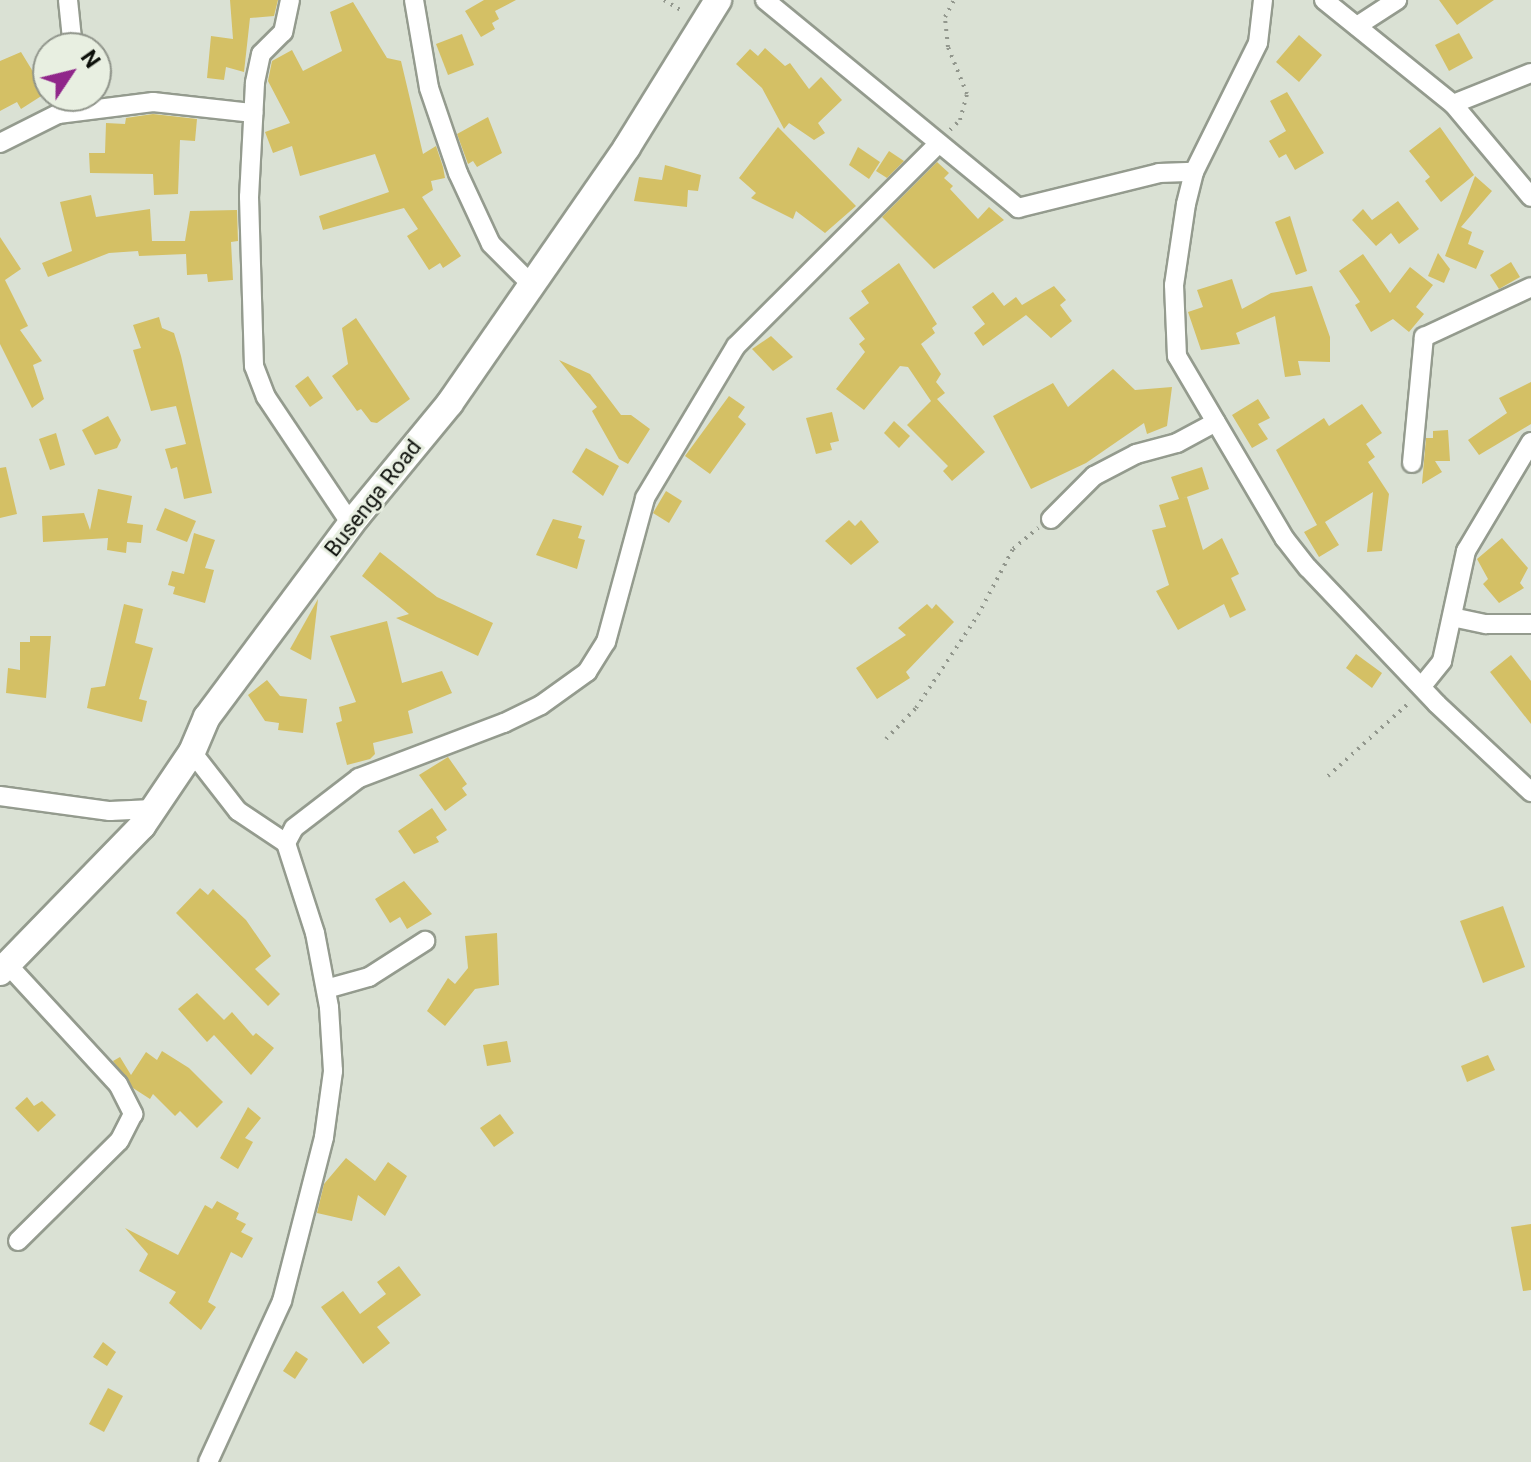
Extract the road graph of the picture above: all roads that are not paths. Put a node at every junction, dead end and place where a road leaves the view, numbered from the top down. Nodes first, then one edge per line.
1 (68, 0) edge
2 (290, 0) edge
3 (414, 0) edge
4 (718, 0) edge
5 (765, 0) edge
6 (1263, 0) edge
7 (1324, 0) edge
8 (1397, 0) edge
9 (1357, 26) junction
10 (71, 32) edge
11 (1531, 73) edge
12 (1453, 104) junction
13 (253, 113) junction
14 (58, 114) joint
15 (0, 143) edge
16 (936, 143) junction
17 (1194, 172) junction
18 (1531, 197) edge
19 (532, 285) junction
20 (1531, 287) edge
21 (1216, 422) junction
22 (1531, 442) edge
23 (1412, 463) dead end
24 (1051, 519) road end
25 (351, 524) junction
26 (1452, 617) junction
27 (1531, 624) edge
28 (1423, 688) junction
29 (192, 752) junction
30 (1531, 792) edge
31 (0, 796) edge
32 (153, 809) junction
33 (286, 843) junction
34 (425, 941) dead end
35 (4, 968) edge
36 (326, 989) junction
37 (18, 1241) dead end
38 (208, 1462) edge

1 - 10 street
2 - 13 street
3 - 19 street
4 - 19 street, Busenga Road
5 - 16 street
6 - 17 street
7 - 9 street
8 - 9 street
9 - 12 street
11 - 12 street
12 - 18 street
13 - 14 street
13 - 25 street
14 - 15 street
16 - 17 street
16 - 33 street
17 - 21 street
19 - 25 street, Busenga Road
20 - 23 street
21 - 24 street
21 - 28 street
22 - 26 street
25 - 29 street, Busenga Road
26 - 27 street
26 - 28 street
28 - 30 street
29 - 32 street, Busenga Road
29 - 33 street
31 - 32 street
32 - 35 street, Busenga Road
33 - 36 street
34 - 36 street
35 - 37 street
36 - 38 street

